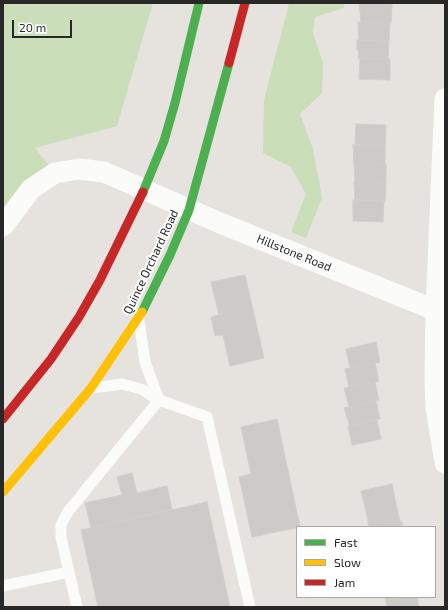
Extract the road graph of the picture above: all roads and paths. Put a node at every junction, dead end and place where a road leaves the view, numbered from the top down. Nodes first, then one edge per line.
1 (199, 3) edge
2 (245, 3) edge
3 (445, 99) edge
4 (144, 190) junction
5 (189, 210) junction
6 (3, 226) edge
7 (440, 312) edge
8 (139, 318) junction
9 (91, 388) junction
10 (159, 400) junction
11 (3, 419) edge
12 (445, 463) edge
13 (3, 492) edge
14 (69, 572) junction
15 (3, 581) edge
16 (15, 583) junction
17 (3, 586) edge
18 (77, 607) edge
19 (250, 607) edge

1 - 4 main road
2 - 5 main road, Quince Orchard Road
3 - 7 street
4 - 5 street, Hillstone Road
4 - 6 street, Hillstone Road
4 - 11 main road
5 - 7 street, Hillstone Road
5 - 8 main road, Quince Orchard Road
7 - 12 street
8 - 9 main road, Quince Orchard Road
8 - 10 lane
9 - 10 lane
9 - 13 main road, Quince Orchard Road
10 - 14 lane
10 - 19 lane
14 - 16 lane
14 - 18 lane
15 - 16 lane
16 - 17 lane

